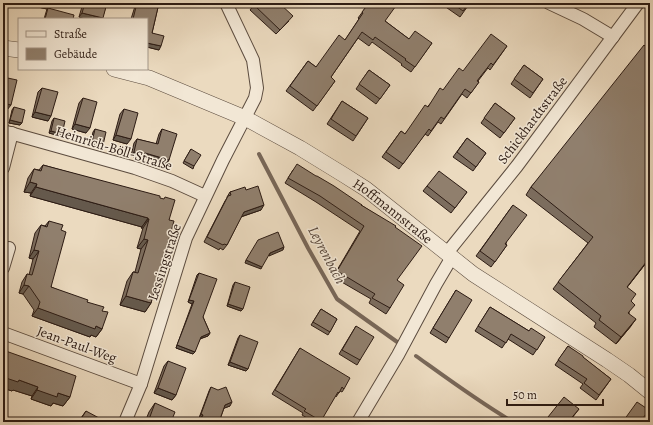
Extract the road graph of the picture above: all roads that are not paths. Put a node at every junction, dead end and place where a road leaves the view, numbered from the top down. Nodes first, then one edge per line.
1 (226, 3) edge
2 (549, 3) edge
3 (638, 3) edge
4 (613, 37) junction
5 (3, 48) edge
6 (18, 50) edge
7 (118, 70) edge
8 (244, 118) junction
9 (8, 132) edge
10 (3, 168) edge
11 (205, 196) junction
12 (9, 248) dead end
13 (449, 255) junction
14 (3, 268) edge
15 (3, 333) edge
16 (141, 384) junction
17 (650, 392) edge
18 (125, 422) edge
19 (358, 422) edge

1 - 8 street, Lessingstraße
2 - 4 street
3 - 4 street, Schickhardtstraße
4 - 13 street, Schickhardtstraße
5 - 6 street
7 - 8 street, Hoffmannstraße
8 - 11 street, Lessingstraße
8 - 13 street, Hoffmannstraße
9 - 10 street, Heinrich-Böll-Straße
9 - 11 street, Heinrich-Böll-Straße
11 - 16 street, Lessingstraße
12 - 14 street
13 - 17 street, Hoffmannstraße
13 - 19 street, Schickhardtstraße
15 - 16 street, Jean-Paul-Weg
16 - 18 street, Lessingstraße

